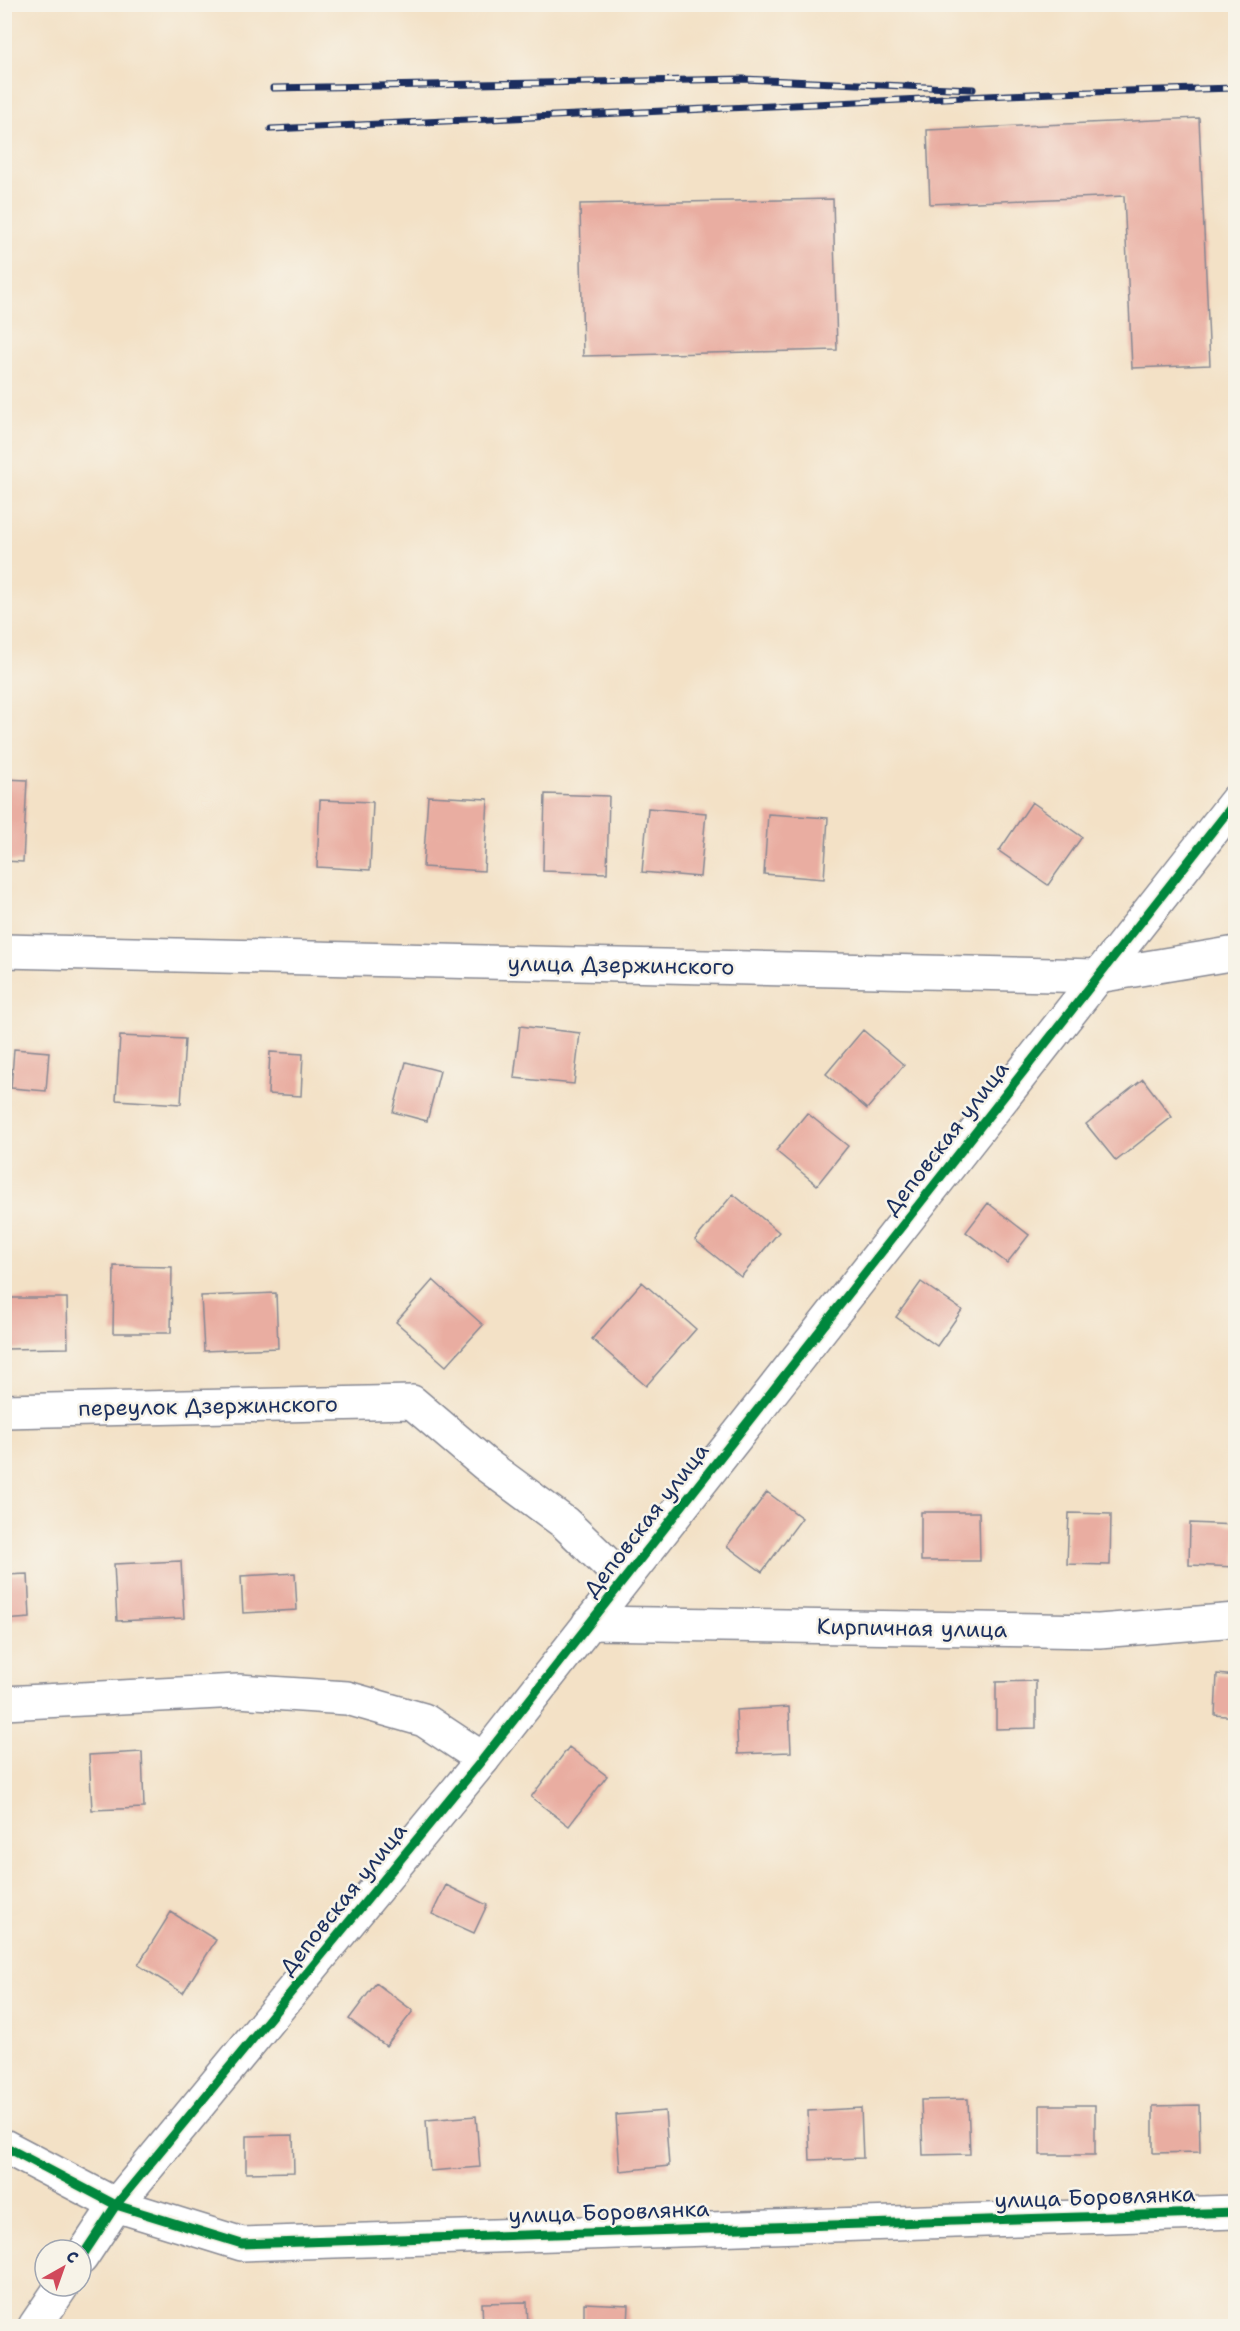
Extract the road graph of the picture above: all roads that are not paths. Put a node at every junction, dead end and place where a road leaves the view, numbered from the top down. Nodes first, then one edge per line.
1 (1236, 801) edge
2 (4, 951) edge
3 (1236, 953) edge
4 (1098, 976) junction
5 (4, 1411) edge
6 (623, 1579) junction
7 (1236, 1620) edge
8 (589, 1623) junction
9 (4, 1703) edge
10 (483, 1759) junction
11 (4, 2146) edge
12 (116, 2205) junction
13 (1236, 2212) edge
14 (93, 2240) edge
15 (54, 2298) edge
16 (35, 2326) edge

1 - 4 street, Деповская улица
2 - 4 street, улица Дзержинского
3 - 4 street, улица Дзержинского
4 - 6 street, Деповская улица
5 - 6 street, переулок Дзержинского
6 - 8 street, Деповская улица
7 - 8 street, Кирпичная улица
8 - 10 street, Деповская улица
9 - 10 street
10 - 12 street, Деповская улица
11 - 12 street, улица Боровлянка
12 - 13 street, улица Боровлянка
12 - 14 street, Деповская улица
15 - 16 street

